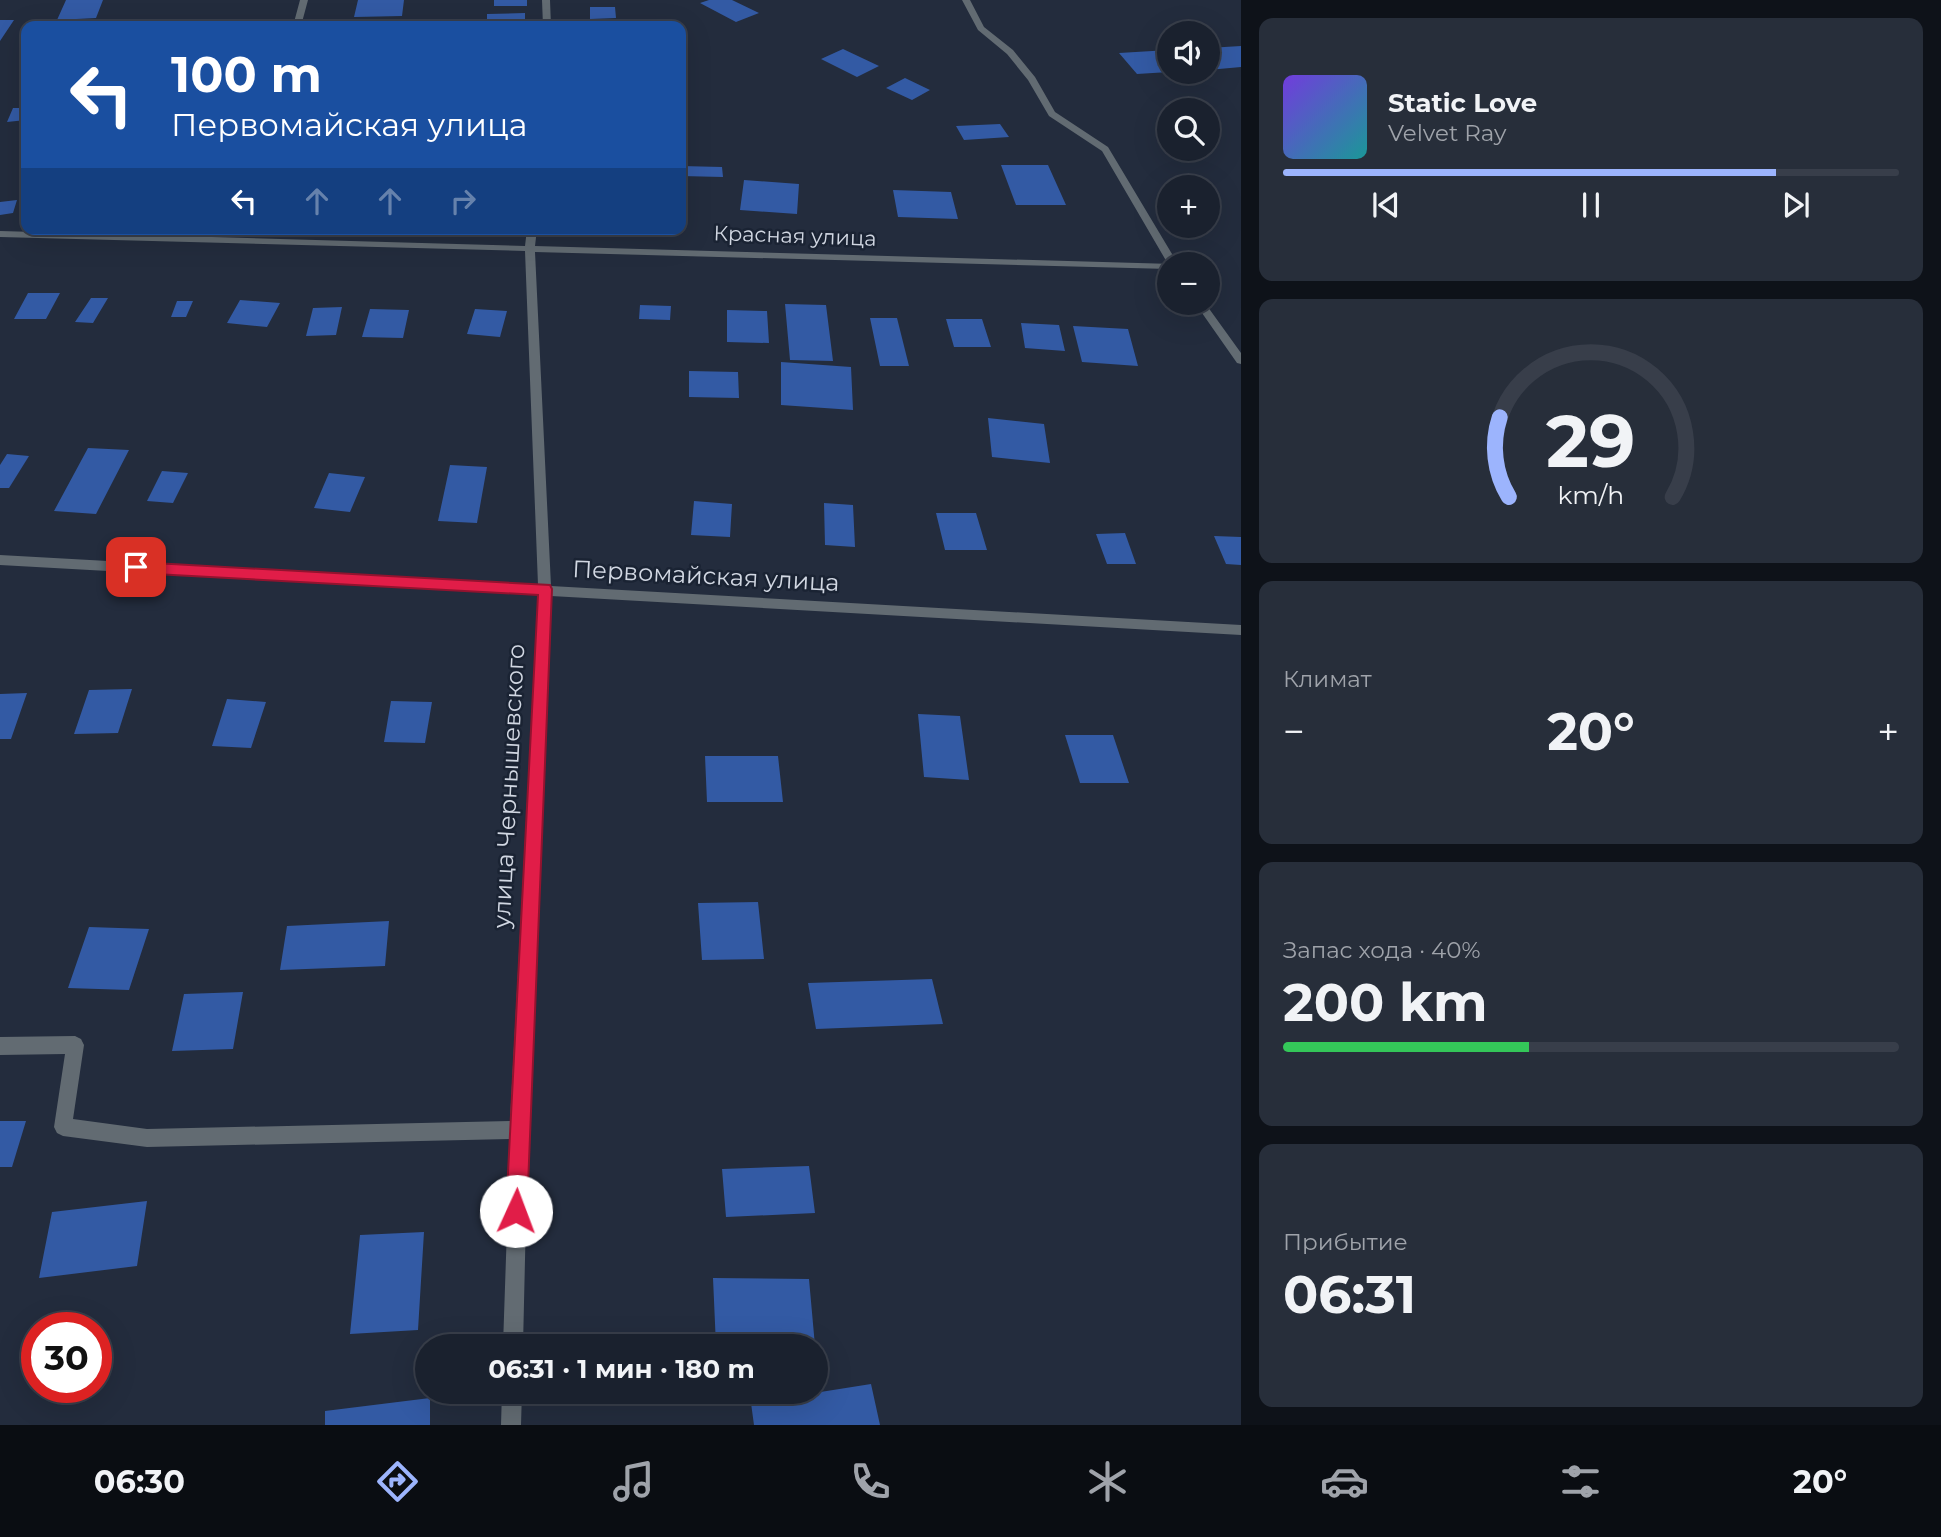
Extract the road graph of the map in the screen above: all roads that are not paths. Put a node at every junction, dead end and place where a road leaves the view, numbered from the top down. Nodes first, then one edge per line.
1 (304, 0) edge
2 (546, 0) edge
3 (966, 0) edge
4 (298, 21) edge
5 (547, 21) edge
6 (0, 234) edge
7 (21, 235) edge
8 (38, 235) edge
9 (531, 235) edge
10 (530, 248) junction
11 (1164, 252) edge
12 (1157, 265) edge
13 (1208, 315) edge
14 (1241, 361) edge
15 (0, 560) edge
16 (545, 589) junction
17 (1241, 630) edge
18 (0, 1046) edge
19 (519, 1130) junction
20 (513, 1334) edge
21 (512, 1404) edge
22 (511, 1425) edge

1 - 4 street
2 - 5 street
3 - 11 street
6 - 7 street, Красная улица
8 - 10 street, Красная улица
9 - 10 street, улица Чернышевского
10 - 12 street, Красная улица
10 - 16 street, улица Чернышевского
13 - 14 street
15 - 16 street, Первомайская улица
16 - 17 street, Первомайская улица
16 - 19 street, улица Чернышевского
18 - 19 street
19 - 20 street, улица Чернышевского
21 - 22 street

